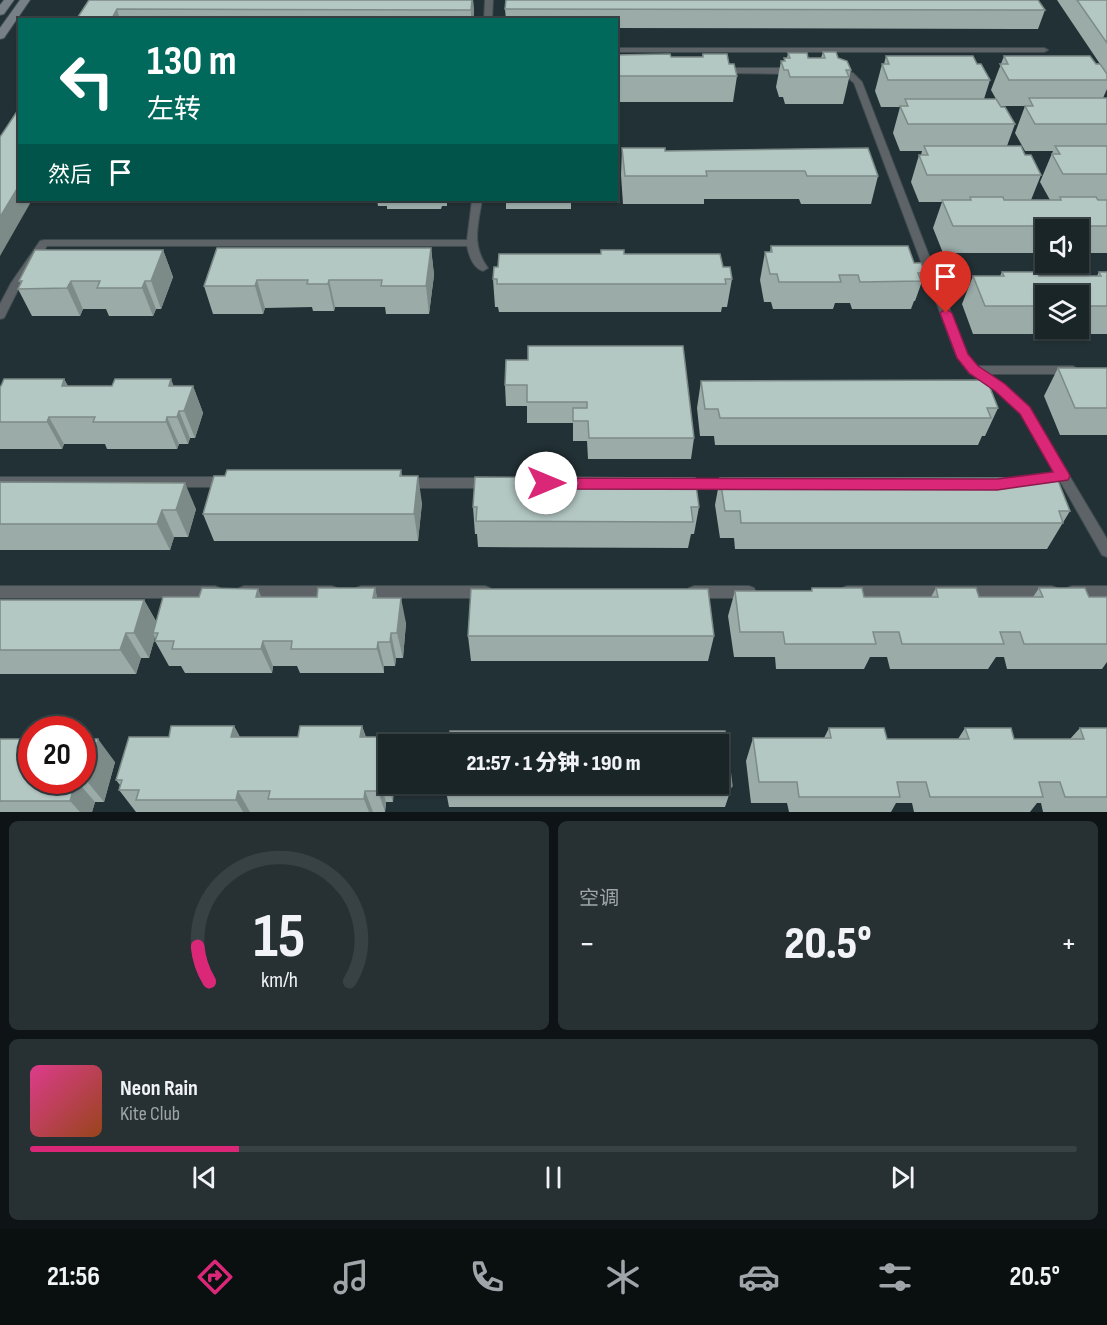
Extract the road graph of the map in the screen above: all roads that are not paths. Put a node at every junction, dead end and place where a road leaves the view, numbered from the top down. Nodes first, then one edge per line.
1 (9, 0) edge
2 (26, 0) edge
3 (489, 0) edge
4 (0, 12) edge
5 (488, 18) edge
6 (0, 36) edge
7 (618, 50) edge
8 (1044, 50) dead end
9 (711, 71) edge
10 (806, 71) edge
11 (818, 71) edge
12 (477, 201) edge
13 (472, 243) junction
14 (483, 268) dead end
15 (0, 315) edge
16 (973, 370) junction
17 (1085, 370) edge
18 (1063, 476) junction
19 (0, 482) edge
20 (237, 482) edge
21 (1019, 482) edge
22 (392, 483) edge
23 (499, 483) edge
24 (665, 484) edge
25 (748, 484) edge
26 (1107, 551) edge
27 (0, 592) edge
28 (500, 592) edge
29 (678, 592) edge
30 (762, 592) edge
31 (833, 592) edge
32 (1107, 592) edge

1 - 4 main road
2 - 6 main road
3 - 5 lane
7 - 8 lane
9 - 10 lane
11 - 16 lane
12 - 13 lane
13 - 14 lane
13 - 15 lane
16 - 17 lane
16 - 18 lane
18 - 21 lane
18 - 26 lane
19 - 20 lane
22 - 23 lane
24 - 25 lane
27 - 28 lane
29 - 30 lane
31 - 32 lane

